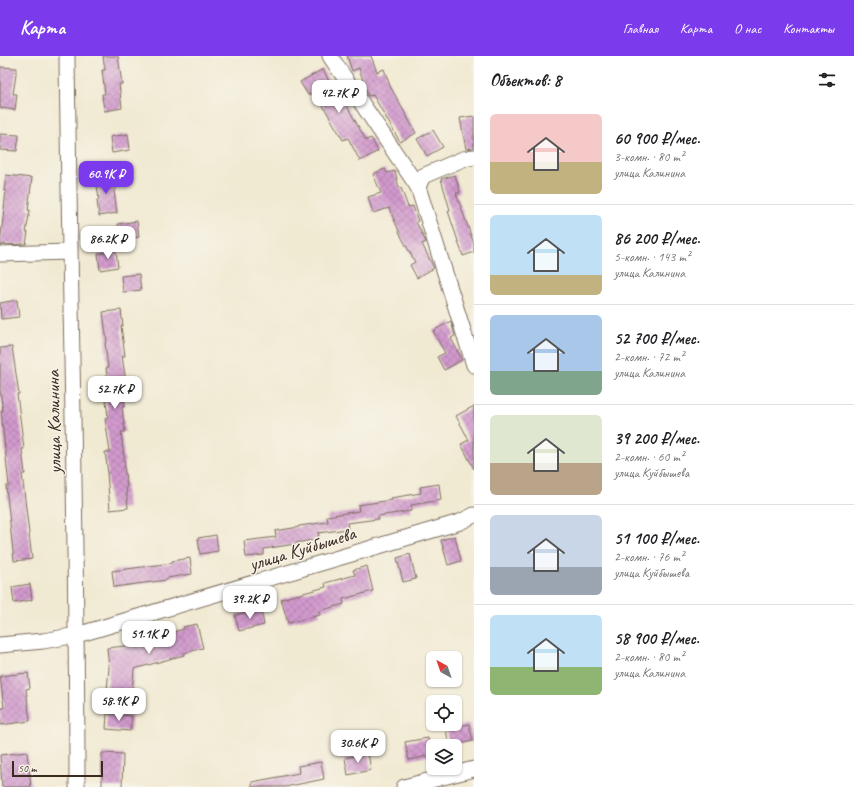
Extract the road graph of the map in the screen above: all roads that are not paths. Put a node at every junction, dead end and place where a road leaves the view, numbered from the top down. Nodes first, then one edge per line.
1 (67, 56) edge
2 (330, 56) edge
3 (474, 157) edge
4 (418, 187) junction
5 (69, 252) junction
6 (0, 254) edge
7 (474, 365) edge
8 (474, 515) edge
9 (77, 635) junction
10 (0, 645) edge
11 (474, 769) edge
12 (77, 787) edge
13 (404, 787) edge

1 - 5 street, улица Калинина
2 - 4 street
3 - 4 street
4 - 7 street
5 - 6 street
5 - 9 street, улица Калинина
8 - 9 street, улица Куйбышева
9 - 10 street, улица Куйбышева
9 - 12 street, улица Калинина
11 - 13 street

